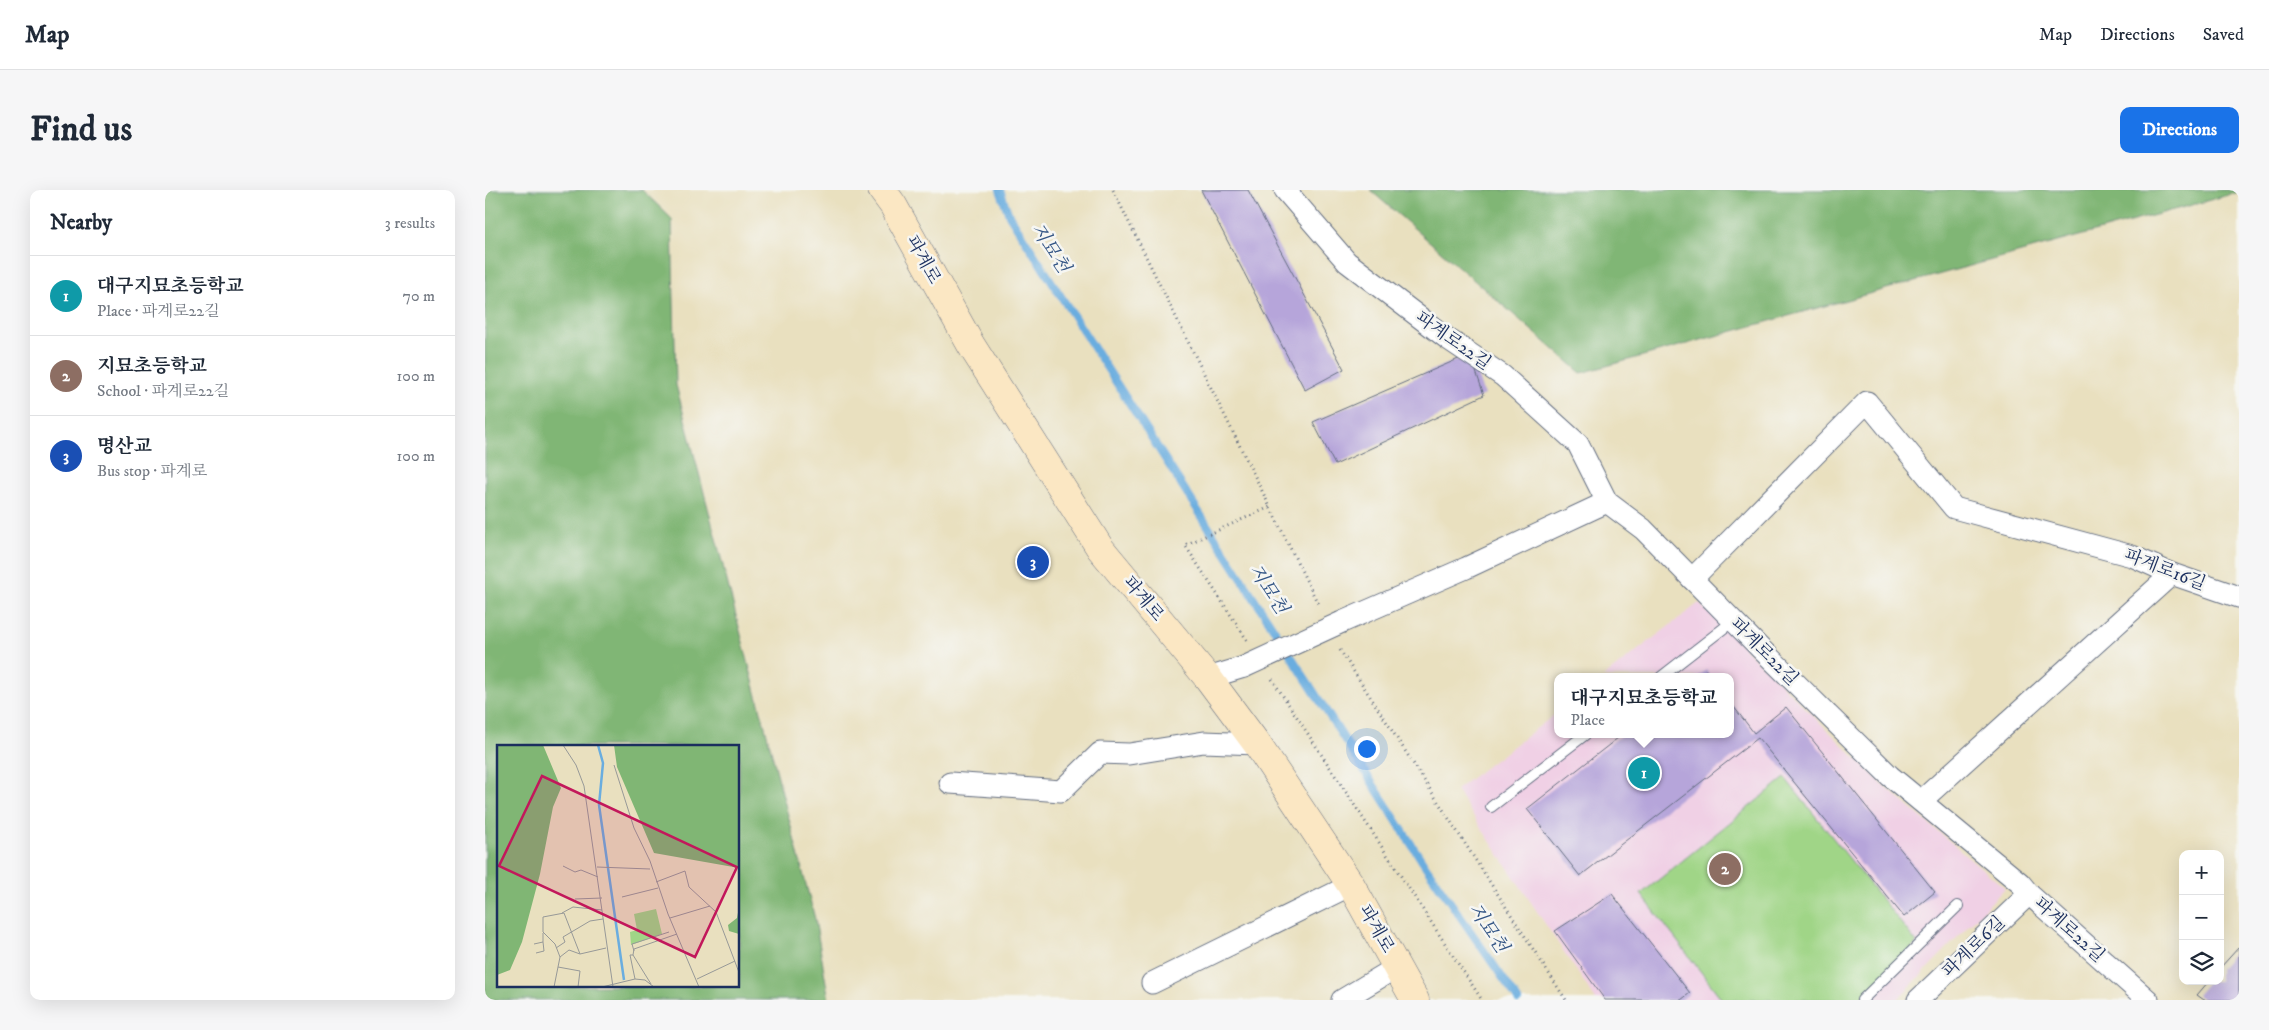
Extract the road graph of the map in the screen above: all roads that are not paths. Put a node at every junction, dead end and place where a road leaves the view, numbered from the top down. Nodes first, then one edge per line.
1 (883, 190) edge
2 (1285, 190) edge
3 (1607, 502) junction
4 (2172, 574) junction
5 (1692, 579) junction
6 (2239, 597) edge
7 (1733, 621) junction
8 (1666, 673) edge
9 (1209, 678) junction
10 (1581, 738) edge
11 (1257, 744) junction
12 (950, 783) dead end
13 (1921, 801) junction
14 (1491, 807) dead end
15 (1351, 885) junction
16 (2029, 894) junction
17 (1958, 906) dead end
18 (1397, 967) junction
19 (1152, 983) dead end
20 (1342, 1000) edge
21 (1415, 1000) edge
22 (1862, 1000) edge
23 (1918, 1000) edge
24 (2148, 1000) edge

1 - 9 main road, 파계로
2 - 3 street, 파계로22길
3 - 5 street, 파계로22길
3 - 9 street, bridge
4 - 5 street, 파계로16길
4 - 6 street, 파계로16길
4 - 13 street
5 - 7 street, 파계로22길
7 - 8 lane
7 - 13 street, 파계로22길
9 - 11 main road, 파계로
10 - 14 lane
11 - 12 street
11 - 15 main road, 파계로
13 - 16 street, 파계로22길
15 - 18 main road, 파계로
15 - 19 street
16 - 23 street, 파계로6길
16 - 24 street, 파계로22길
17 - 22 lane
18 - 20 street
18 - 21 main road, 파계로

